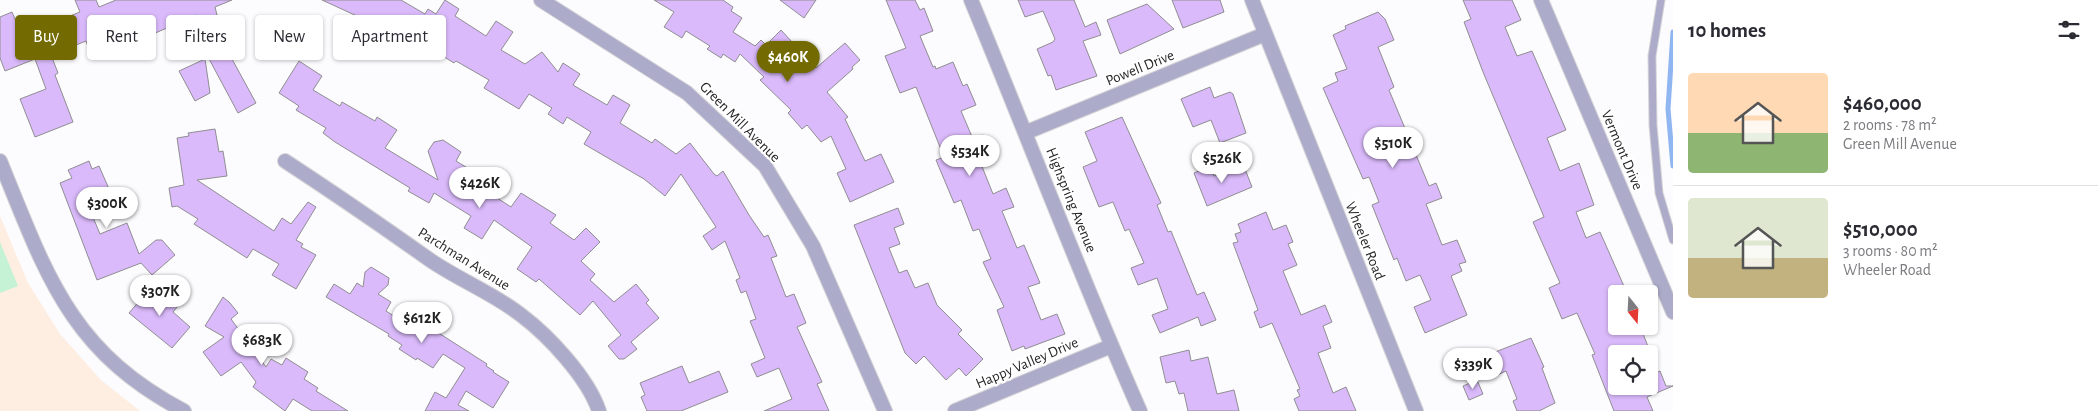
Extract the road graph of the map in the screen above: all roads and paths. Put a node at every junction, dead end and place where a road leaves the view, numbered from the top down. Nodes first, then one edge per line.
1 (541, 0) edge
2 (971, 0) edge
3 (1252, 0) edge
4 (1542, 0) edge
5 (1661, 0) edge
6 (1266, 34) junction
7 (1027, 132) junction
8 (0, 161) edge
9 (285, 161) dead end
10 (1673, 240) edge
11 (1673, 312) edge
12 (1111, 346) junction
13 (184, 411) edge
14 (600, 411) edge
15 (885, 411) edge
16 (955, 411) edge
17 (1140, 411) edge
18 (1416, 411) edge

1 - 15 street, Green Mill Avenue
2 - 7 street, Highspring Avenue
3 - 6 street, Wheeler Road
4 - 11 street, Vermont Drive
5 - 10 lane
6 - 7 street, Powell Drive
6 - 18 street, Wheeler Road
7 - 12 street, Highspring Avenue
8 - 13 street
9 - 14 street, Parchman Avenue
12 - 16 street, Happy Valley Drive
12 - 17 street, Highspring Avenue

